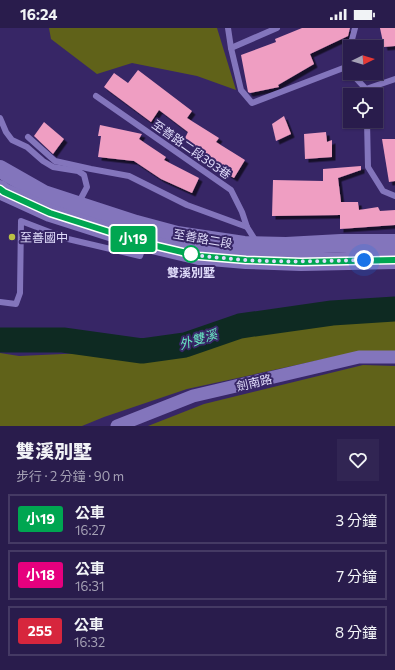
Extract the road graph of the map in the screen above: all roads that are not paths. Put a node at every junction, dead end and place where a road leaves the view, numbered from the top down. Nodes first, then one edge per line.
1 (228, 28) edge
2 (277, 28) edge
3 (355, 28) edge
4 (352, 40) edge
5 (231, 48) junction
6 (343, 73) edge
7 (395, 79) edge
8 (356, 80) edge
9 (363, 88) edge
10 (375, 88) edge
11 (96, 96) dead end
12 (0, 118) edge
13 (367, 128) edge
14 (28, 137) dead end
15 (0, 169) edge
16 (0, 189) edge
17 (395, 196) edge
18 (77, 205) junction
19 (247, 227) junction
20 (144, 243) junction
21 (395, 243) edge
22 (258, 253) junction
23 (395, 260) edge
24 (0, 302) edge
25 (395, 358) edge
26 (117, 426) edge

1 - 5 lane
2 - 5 lane
3 - 4 lane
5 - 6 lane
7 - 10 lane
8 - 9 lane
11 - 19 lane, 至善路二段393巷
12 - 18 lane
13 - 17 lane
14 - 19 lane
15 - 18 street, 至善路二段
16 - 20 street, 至善路二段
18 - 22 street, 至善路二段
19 - 22 lane, 至善路二段393巷
20 - 22 street, 至善路二段
20 - 24 lane
21 - 22 street, 至善路二段
22 - 23 street, 至善路二段
25 - 26 street, 劍南路

